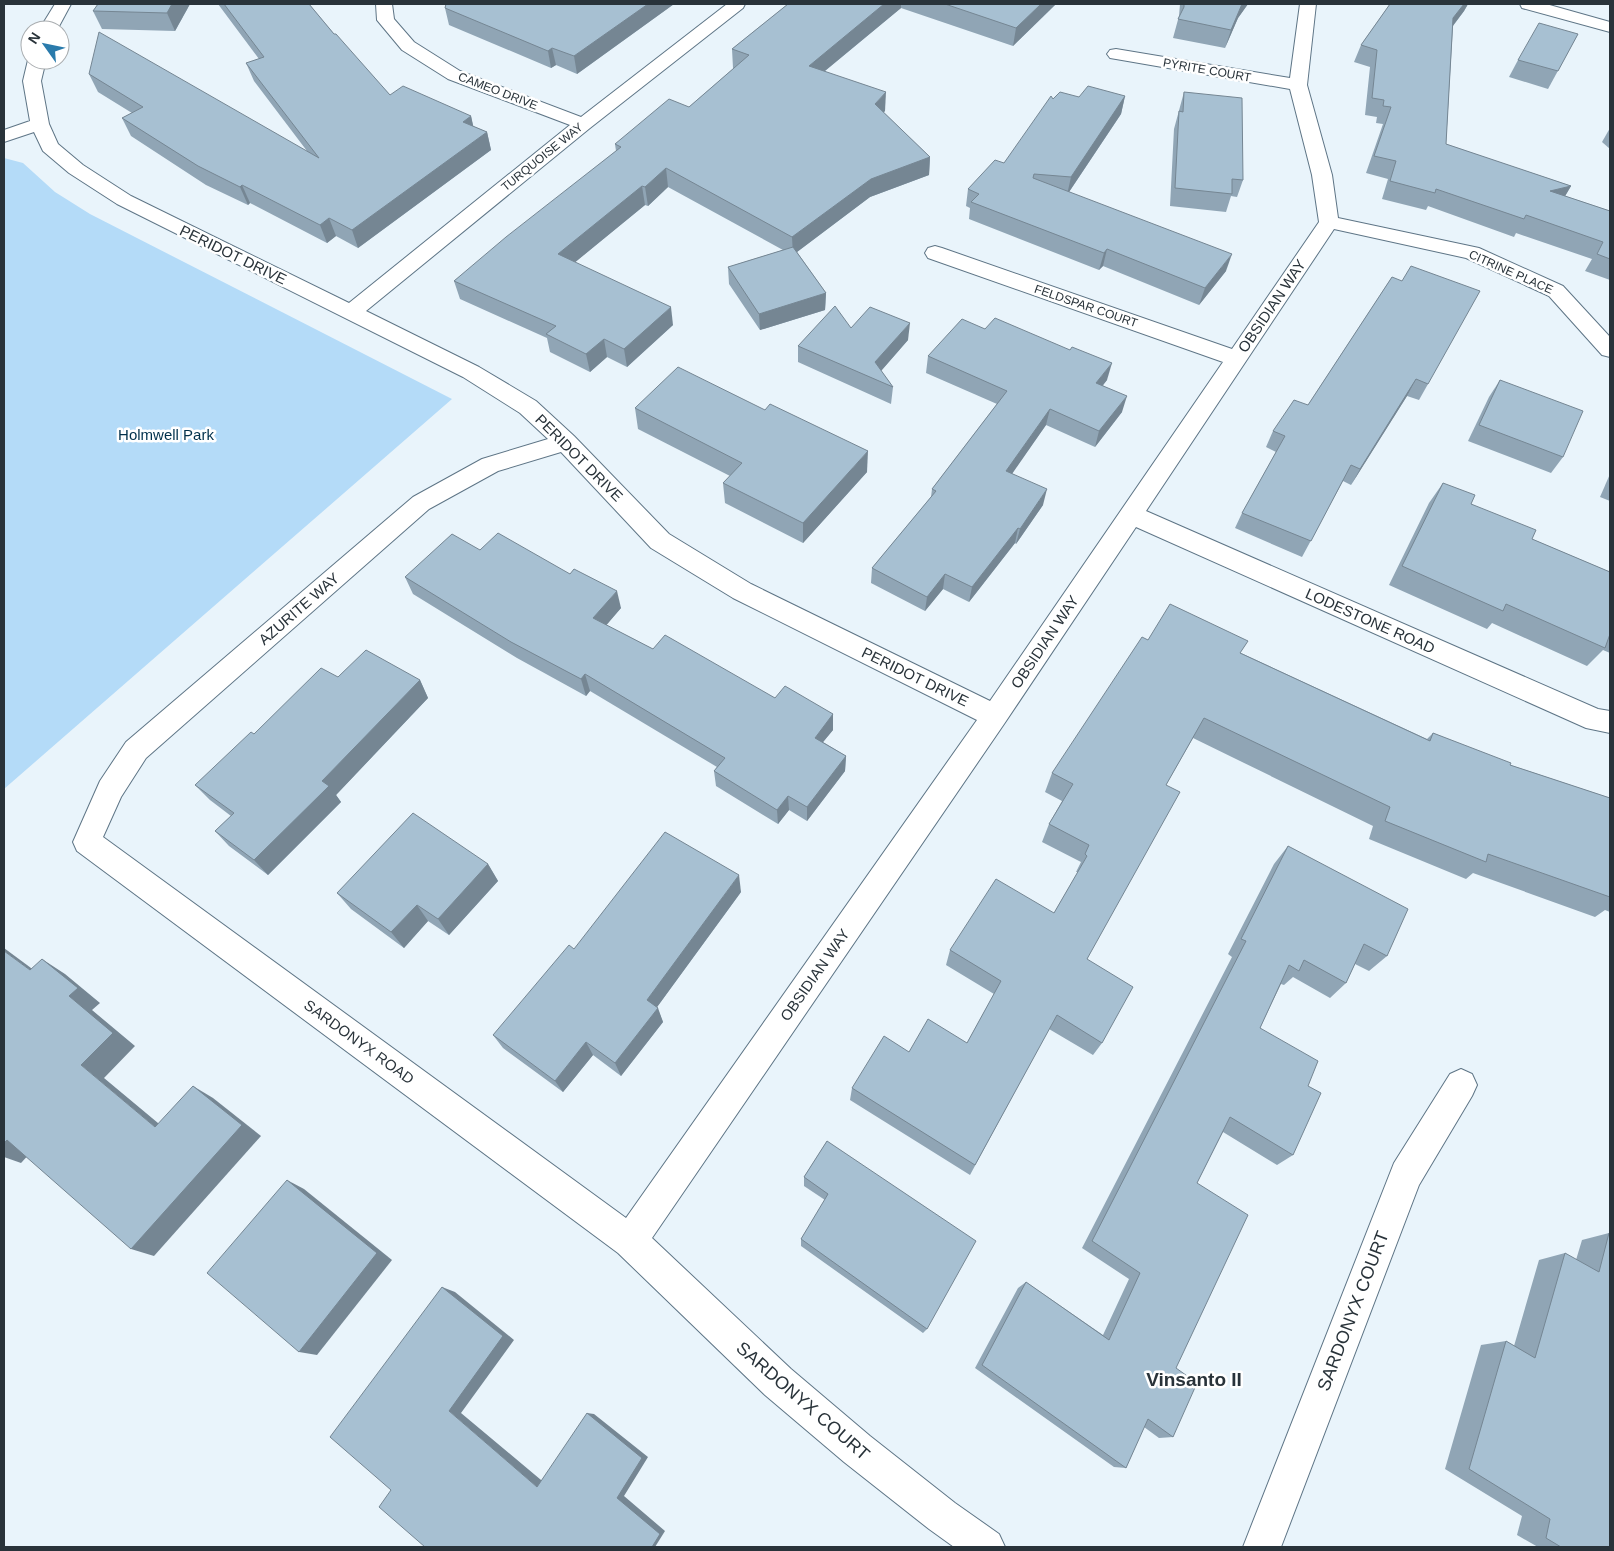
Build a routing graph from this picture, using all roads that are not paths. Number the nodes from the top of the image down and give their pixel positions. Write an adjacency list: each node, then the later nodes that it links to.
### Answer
1 (63, 4): 7 (street)
2 (384, 4): 13 (street, CAMEO DRIVE)
3 (737, 4): 13 (street, TURQUOISE WAY)
4 (1308, 4): 11 (street)
5 (1528, 4): 6 (street)
6 (1573, 10): 8 (street)
7 (54, 20)
8 (1610, 27)
9 (1116, 54): 11 (street, PYRITE COURT)
10 (35, 70): 12 (street, PERIDOT DRIVE)
11 (1298, 85): 15 (street)
12 (40, 124): 14 (street); 17 (street, PERIDOT DRIVE)
13 (583, 124): 17 (street, TURQUOISE WAY)
14 (4, 136)
15 (1329, 222): 18 (street, CITRINE PLACE); 19 (street, OBSIDIAN WAY)
16 (935, 253): 19 (street, FELDSPAR COURT)
17 (350, 313): 20 (street, PERIDOT DRIVE)
18 (1610, 350)
19 (1237, 359): 21 (street, OBSIDIAN WAY)
20 (566, 442): 22 (street, PERIDOT DRIVE); 24 (street, AZURITE WAY)
21 (1131, 515): 22 (street, OBSIDIAN WAY); 23 (street, LODESTONE ROAD)
22 (995, 716): 26 (street, OBSIDIAN WAY)
23 (1610, 722)
24 (87, 842): 26 (street, SARDONYX ROAD)
25 (1461, 1085): 28 (street, SARDONYX COURT)
26 (630, 1242): 27 (street, SARDONYX COURT)
27 (986, 1547)
28 (1262, 1547)

